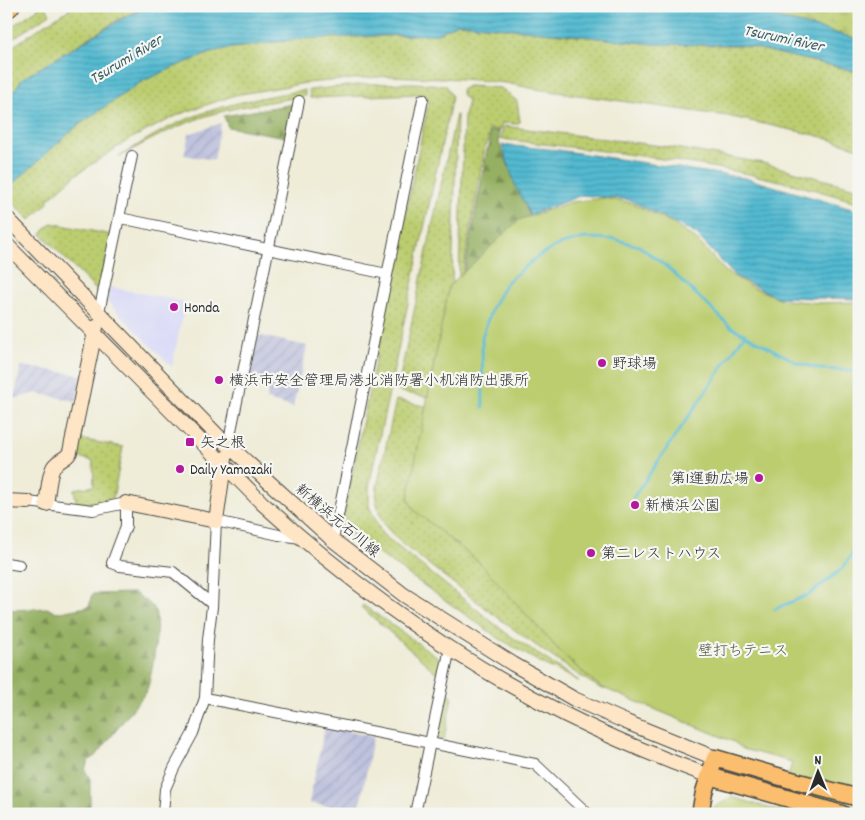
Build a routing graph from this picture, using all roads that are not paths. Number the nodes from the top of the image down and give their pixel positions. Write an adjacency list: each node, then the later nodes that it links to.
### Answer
1 (10, 6): 2 (highway)
2 (6, 9)
3 (423, 99): 10 (street)
4 (299, 101): 9 (street)
5 (132, 156): 7 (street)
6 (6, 217): 11 (street, 新横浜元石川線)
7 (120, 218): 9 (street); 11 (street)
8 (6, 244): 12 (street)
9 (268, 250): 10 (street); 13 (street)
10 (387, 274): 21 (street)
11 (99, 312): 12 (street); 13 (street, 新横浜元石川線)
12 (95, 334): 14 (street); 18 (street)
13 (228, 445): 14 (street); 21 (street, 新横浜元石川線)
14 (224, 465): 19 (street); 20 (street)
15 (6, 501): 16 (street)
16 (28, 502): 18 (street)
17 (126, 503): 18 (street); 19 (street); 24 (street)
18 (46, 504)
19 (216, 520): 20 (street); 24 (street)
20 (301, 538): 25 (street)
21 (332, 540): 28 (street, 新横浜元石川線)
22 (6, 563): 23 (street)
23 (19, 565)
24 (212, 604): 26 (street)
25 (450, 648): 27 (street); 29 (street)
26 (205, 698): 27 (street); 31 (street)
27 (430, 743): 32 (street); 33 (street)
28 (715, 758): 29 (main road); 30 (main road)
29 (709, 776): 34 (main road); 35 (main road)
30 (859, 798)
31 (163, 814)
32 (415, 814)
33 (588, 814)
34 (700, 814)
35 (842, 814)

